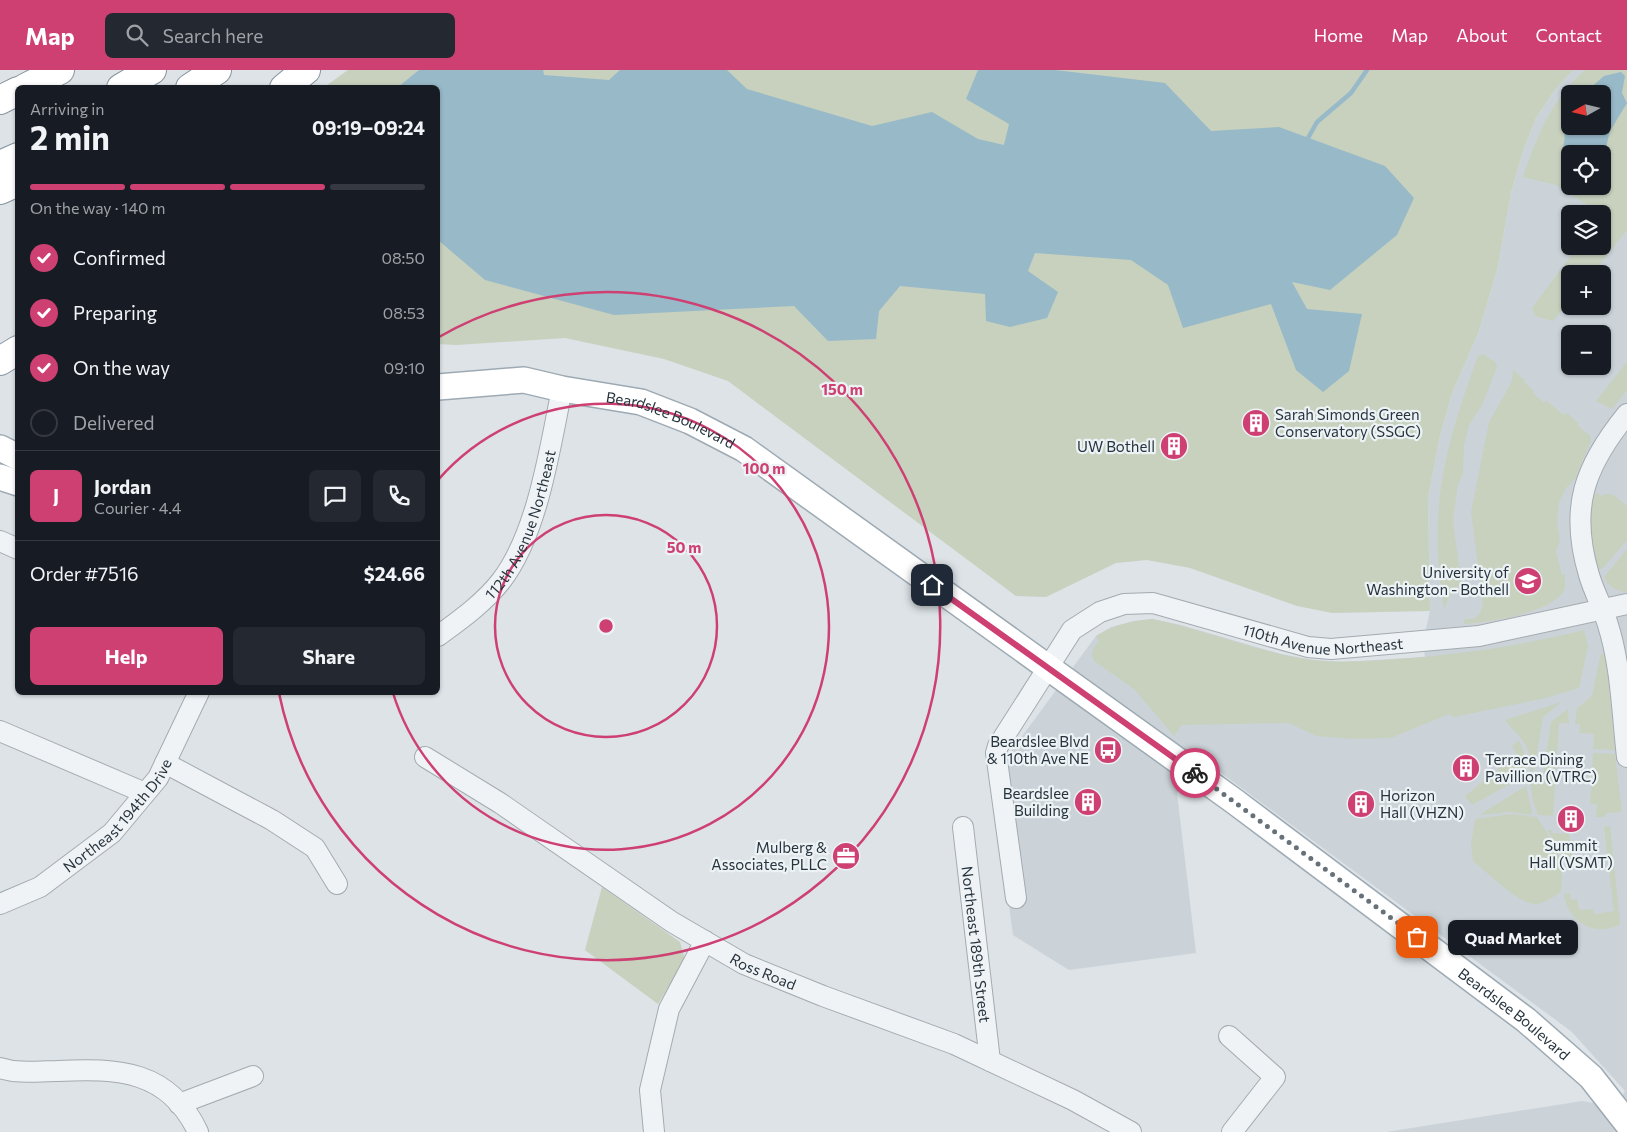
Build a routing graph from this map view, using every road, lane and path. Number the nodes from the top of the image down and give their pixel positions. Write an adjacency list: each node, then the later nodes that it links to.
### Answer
1 (60, 70): 7 (highway)
2 (152, 70): 8 (highway)
3 (174, 70): 9 (highway)
4 (217, 70): 10 (highway)
5 (236, 70): 11 (highway)
6 (306, 70): 12 (highway)
7 (31, 85)
8 (126, 85)
9 (151, 85)
10 (194, 85)
11 (214, 85)
12 (288, 85)
13 (15, 92): 14 (highway)
14 (0, 100)
15 (15, 143): 16 (highway)
16 (0, 150)
17 (15, 158): 18 (highway)
18 (0, 165)
19 (15, 183): 20 (highway)
20 (0, 190)
21 (15, 196): 22 (highway)
22 (0, 202)
23 (15, 352): 24 (highway)
24 (0, 361)
25 (440, 387): 26 (main road, Beardslee Boulevard)
26 (562, 389): 27 (main road, Beardslee Boulevard); 37 (street, 112th Avenue Northeast); 38 (main road, Beardslee Boulevard)
27 (440, 402)
28 (1627, 414): 36 (street)
29 (0, 448): 30 (main road)
30 (15, 456)
31 (0, 477): 32 (main road)
32 (15, 482)
33 (0, 542): 34 (street)
34 (15, 548)
35 (1627, 604): 36 (street, 110th Avenue Northeast)
36 (1602, 610): 38 (street, 110th Avenue Northeast); 42 (street)
37 (440, 634)
38 (1046, 668): 47 (street, 110th Avenue Northeast); 55 (main road, Beardslee Boulevard)
39 (198, 695): 43 (street, Northeast 194th Drive)
40 (0, 731): 44 (street)
41 (425, 757): 49 (street, Ross Road)
42 (1627, 757)
43 (165, 763): 44 (street, Northeast 194th Drive); 46 (street)
44 (145, 793): 48 (street, Northeast 194th Drive)
45 (963, 827): 51 (street, Northeast 189th Street)
46 (337, 884)
47 (1016, 898)
48 (0, 904)
49 (705, 941): 51 (street, Ross Road); 57 (street)
50 (1229, 1036): 59 (street)
51 (990, 1060): 58 (street, Ross Road)
52 (0, 1068): 54 (street)
53 (254, 1076): 54 (street)
54 (179, 1104): 56 (street)
55 (1627, 1122)
56 (198, 1132)
57 (654, 1132)
58 (1131, 1132)
59 (1232, 1132)

